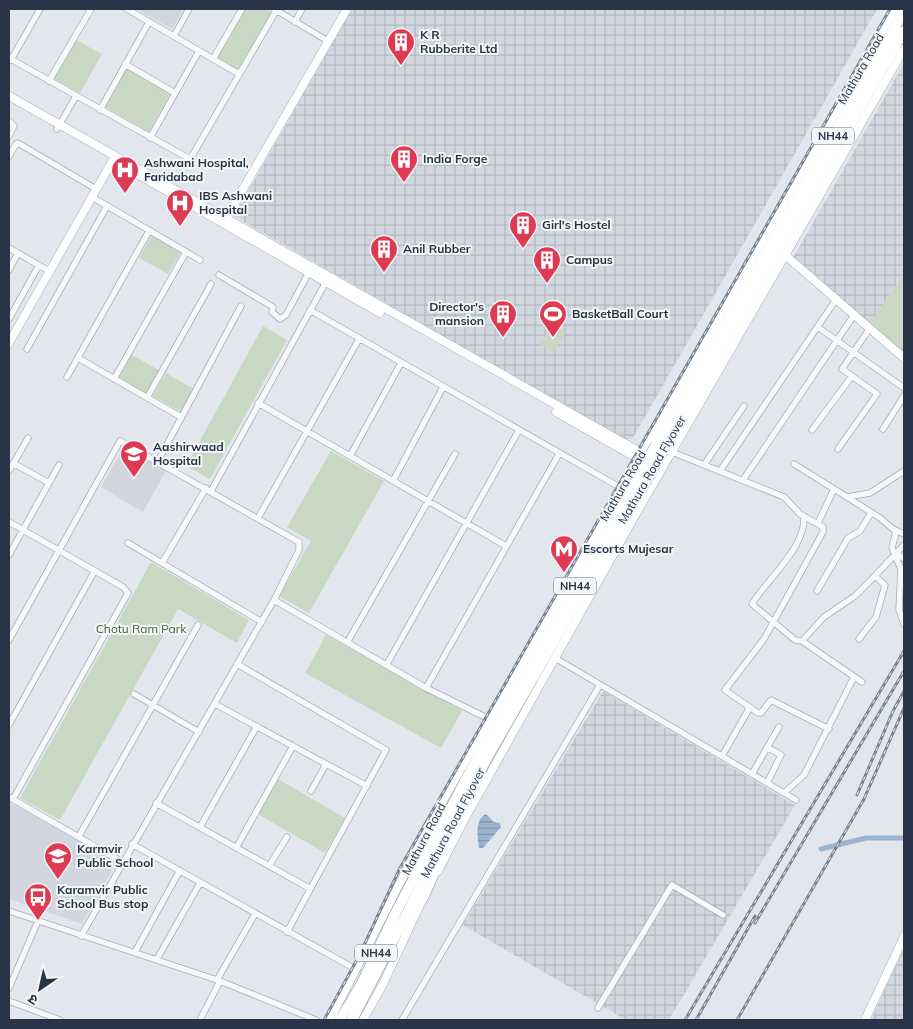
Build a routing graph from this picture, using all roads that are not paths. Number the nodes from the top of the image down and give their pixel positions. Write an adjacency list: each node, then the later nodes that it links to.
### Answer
1 (40, 9): 18 (street)
2 (91, 9): 22 (street)
3 (127, 9): 11 (street)
4 (189, 9): 14 (street)
5 (242, 9): 19 (street)
6 (302, 9): 12 (street)
7 (347, 9): 15 (main road)
8 (895, 9): 87 (main road, Mathura Road)
9 (274, 10): 12 (street); 21 (street)
10 (904, 11): 44 (highway, Mathura Road Flyover / NH44)
11 (149, 22): 14 (street); 20 (street)
12 (295, 22): 15 (street)
13 (904, 30): 44 (highway, Mathura Road Flyover / NH44)
14 (174, 36): 17 (street)
15 (328, 41): 37 (main road)
16 (904, 49): 42 (main road, Mathura Road)
17 (200, 51): 19 (street); 23 (street)
18 (10, 59): 22 (street)
19 (214, 59): 21 (street)
20 (125, 64): 23 (street); 27 (street)
21 (239, 74): 31 (street)
22 (49, 81): 25 (street)
23 (175, 93): 31 (street)
24 (9, 96): 29 (main road)
25 (76, 96): 27 (street); 29 (street)
26 (9, 101): 29 (main road)
27 (100, 110): 31 (street)
28 (9, 121): 30 (street)
29 (58, 127): 33 (main road); 37 (main road)
30 (9, 136)
31 (150, 138)
32 (9, 156): 34 (street)
33 (112, 160): 34 (main road); 37 (main road)
34 (96, 189): 35 (main road)
35 (92, 197): 36 (street); 47 (main road)
36 (107, 206): 38 (street); 62 (street)
37 (225, 221): 48 (main road); 50 (main road)
38 (149, 231): 40 (street); 64 (street)
39 (9, 248): 41 (street)
40 (186, 252): 43 (street); 69 (street)
41 (18, 253): 45 (street); 46 (street)
42 (785, 255): 52 (main road); 83 (main road, Mathura Road)
43 (200, 260)
44 (766, 262): 142 (highway, Mathura Road Flyover / NH44, bridge); 166 (highway, Mathura Road Flyover / NH44, bridge)
45 (39, 265): 47 (street); 56 (street)
46 (9, 270)
47 (50, 271): 59 (main road)
48 (309, 272): 49 (street); 50 (main road)
49 (219, 275)
50 (327, 280): 54 (street); 87 (main road)
51 (211, 284): 73 (street)
52 (837, 298): 55 (main road); 57 (street)
53 (241, 306): 76 (street)
54 (310, 310): 60 (street); 74 (street)
55 (854, 315): 58 (main road); 61 (street)
56 (9, 320)
57 (819, 328): 61 (street); 95 (street)
58 (870, 328): 63 (street); 65 (main road)
59 (10, 337)
60 (359, 338): 66 (street); 80 (street)
61 (837, 340): 63 (street); 97 (street)
62 (27, 349)
63 (854, 352): 67 (street); 71 (street)
64 (78, 358): 68 (street); 69 (street)
65 (904, 358)
66 (400, 362): 70 (street); 86 (street)
67 (852, 376): 79 (street); 82 (street)
68 (66, 377)
69 (114, 379): 73 (street)
70 (443, 387): 78 (street); 98 (street)
71 (904, 388)
72 (904, 396): 77 (street)
73 (147, 398): 76 (street)
74 (258, 404): 80 (street); 102 (street)
75 (744, 406): 92 (street)
76 (181, 417): 88 (street)
77 (883, 429)
78 (519, 430): 85 (street); 109 (street)
79 (812, 430)
80 (306, 431): 86 (street); 107 (street)
81 (28, 438): 89 (street)
82 (838, 449)
83 (672, 452): 92 (street); 93 (main road, Mathura Road)
84 (455, 454): 104 (street)
85 (559, 454): 100 (street); 116 (street)
86 (350, 456): 98 (street)
87 (640, 456): 93 (main road); 100 (main road, Mathura Road)
88 (158, 461): 102 (street); 117 (street)
89 (13, 463): 94 (street); 99 (street)
90 (794, 464): 101 (street)
91 (59, 465): 99 (street)
92 (704, 465): 95 (street)
93 (662, 469): 134 (main road, Mathura Road)
94 (9, 471)
95 (720, 471): 97 (street)
96 (904, 471): 103 (street)
97 (743, 480): 106 (street)
98 (393, 481): 104 (street)
99 (49, 484): 111 (street)
100 (621, 488): 146 (main road, Mathura Road)
101 (834, 489): 103 (street); 110 (street)
102 (209, 490): 107 (street); 121 (street)
103 (847, 497): 105 (street)
104 (428, 501): 109 (street); 132 (street)
105 (871, 513): 112 (street); 124 (street)
106 (804, 516): 110 (street); 127 (street)
107 (258, 518): 125 (street)
108 (9, 522): 111 (street)
109 (466, 523): 116 (street); 136 (street)
110 (818, 523): 127 (street)
111 (22, 530): 117 (street); 118 (street)
112 (896, 531): 113 (street); 119 (street)
113 (904, 534)
114 (128, 542): 121 (street)
115 (904, 545): 119 (street)
116 (506, 546): 140 (street)
117 (60, 552): 122 (street); 130 (street)
118 (9, 554)
119 (896, 555): 120 (street); 123 (street); 128 (street)
120 (904, 559)
121 (162, 563): 126 (street)
122 (94, 572): 147 (street); 162 (street)
123 (876, 576): 131 (street); 133 (street)
124 (817, 591)
125 (274, 600): 126 (street); 132 (street)
126 (262, 622): 135 (street)
127 (772, 622): 133 (street); 145 (street)
128 (904, 624)
129 (198, 625): 144 (street)
130 (9, 640)
131 (859, 640)
132 (348, 641): 136 (street)
133 (802, 641): 137 (street)
134 (555, 658): 139 (street); 178 (main road, Mathura Road)
135 (237, 664): 143 (street); 159 (street)
136 (387, 664): 140 (street)
137 (854, 677): 138 (street); 150 (street)
138 (862, 682)
139 (600, 684): 155 (street); 200 (street)
140 (426, 688): 146 (street)
141 (134, 694): 144 (street)
142 (512, 697): 152 (highway); 174 (highway, Mathura Road / NH44)
143 (215, 704): 148 (street); 151 (street)
144 (153, 705): 151 (street); 168 (street)
145 (750, 708): 150 (street); 155 (street)
146 (489, 718): 152 (main road, Mathura Road)
147 (9, 725)
148 (257, 726): 153 (street); 167 (street)
149 (780, 727): 154 (street)
150 (829, 729): 161 (street)
151 (199, 732): 164 (street)
152 (476, 745): 165 (main road, Mathura Road)
153 (293, 746): 156 (street); 171 (street)
154 (768, 747): 157 (street); 158 (street)
155 (722, 756): 157 (street)
156 (326, 764): 159 (street); 160 (street)
157 (752, 774): 158 (street)
158 (767, 783): 161 (street)
159 (367, 786): 177 (street)
160 (311, 791)
161 (784, 793): 163 (street)
162 (11, 798): 168 (street)
163 (796, 800)
164 (156, 803): 167 (street); 170 (street)
165 (436, 814): 174 (highway); 188 (main road, Mathura Road)
166 (453, 821): 178 (highway); 198 (highway, Mathura Road Flyover / NH44)
167 (200, 827): 171 (street)
168 (78, 836): 172 (street)
169 (286, 837): 173 (street)
170 (132, 844): 172 (street); 175 (street)
171 (236, 848): 173 (street)
172 (122, 862): 184 (street)
173 (270, 866): 177 (street)
174 (418, 869): 197 (highway, Mathura Road Flyover / NH44)
175 (179, 872): 176 (street); 186 (street)
176 (200, 884): 180 (street); 187 (street)
177 (309, 888): 183 (street)
178 (422, 898): 199 (main road, Mathura Road)
179 (9, 911): 182 (street)
180 (255, 914): 183 (street); 189 (street)
181 (724, 914): 192 (street)
182 (38, 921): 184 (street); 190 (street)
183 (287, 932): 188 (street)
184 (81, 936): 186 (street)
185 (904, 938): 201 (main road)
186 (135, 952): 187 (street)
187 (157, 959): 189 (street)
188 (357, 970): 196 (main road, Mathura Road)
189 (218, 981): 194 (street); 195 (street)
190 (9, 988)
191 (9, 1000): 193 (street)
192 (598, 1008)
193 (60, 1020)
194 (200, 1020)
195 (314, 1020)
196 (330, 1020)
197 (340, 1020)
198 (352, 1020)
199 (363, 1020)
200 (402, 1020)
201 (866, 1020)

